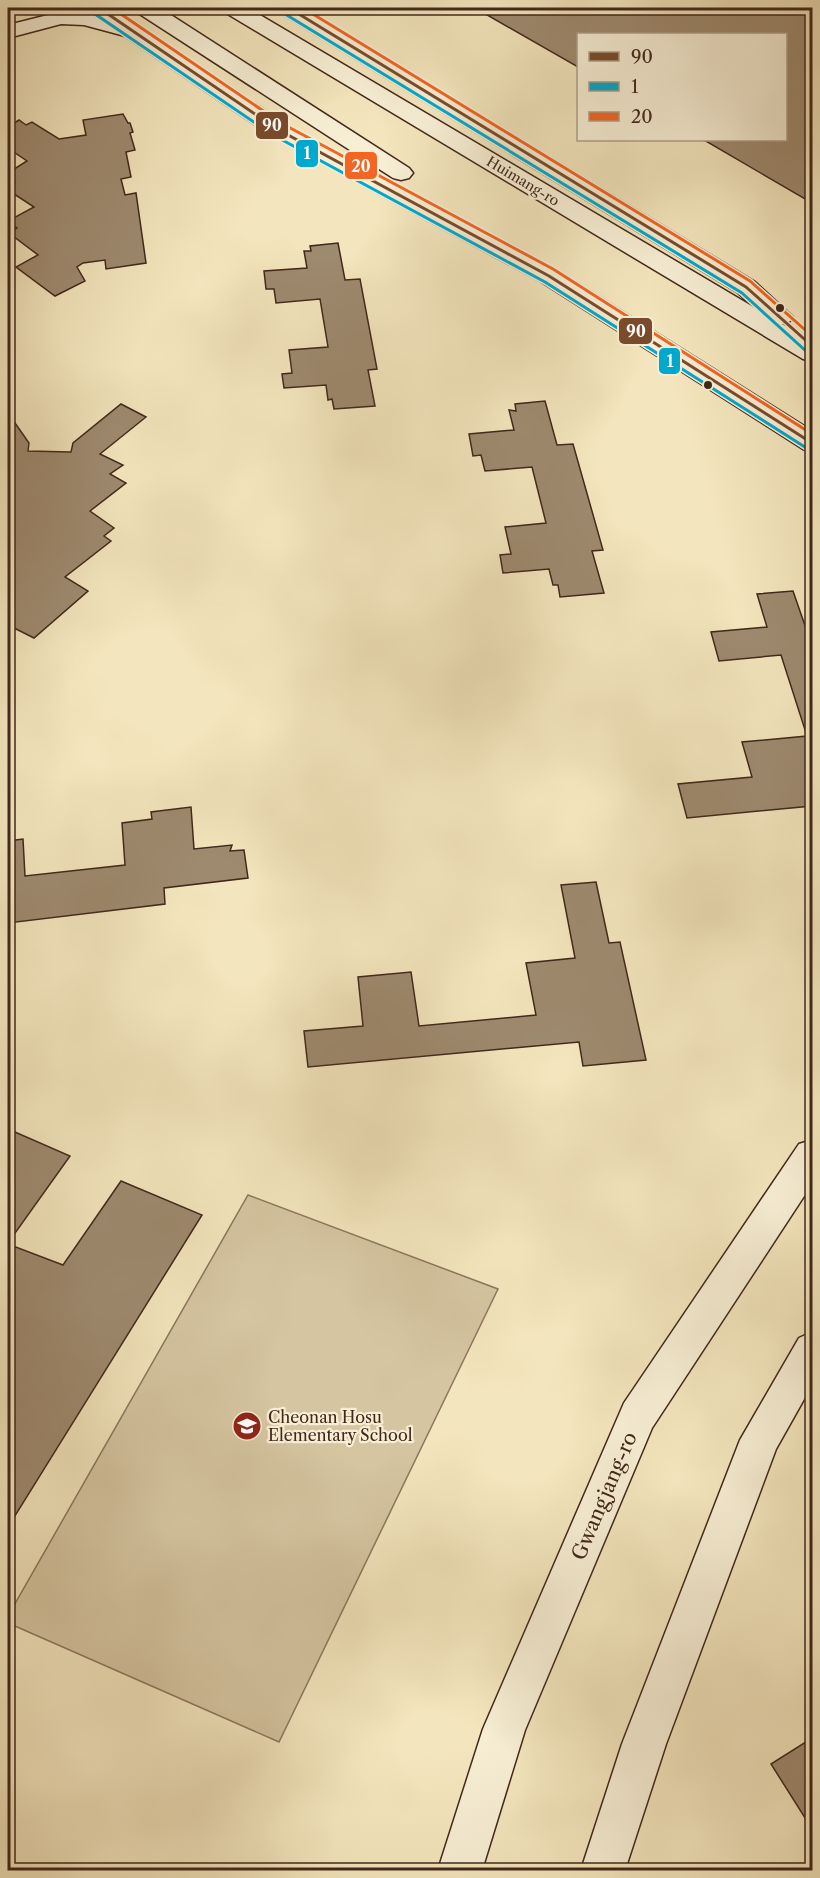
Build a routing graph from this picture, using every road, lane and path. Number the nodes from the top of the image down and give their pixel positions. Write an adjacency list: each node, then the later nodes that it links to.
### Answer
1 (15, 8): 6 (main road)
2 (99, 8): 8 (main road)
3 (146, 8): 9 (main road)
4 (234, 8): 11 (main road, Huimang-ro)
5 (289, 8): 10 (main road, Huimang-ro)
6 (8, 13)
7 (8, 32): 8 (main road)
8 (142, 36): 9 (main road)
9 (549, 276): 12 (main road)
10 (813, 346)
11 (813, 353)
12 (813, 443)
13 (813, 1155): 15 (main road, Gwangjang-ro)
14 (813, 1350): 16 (main road)
15 (460, 1870)
16 (603, 1870)

